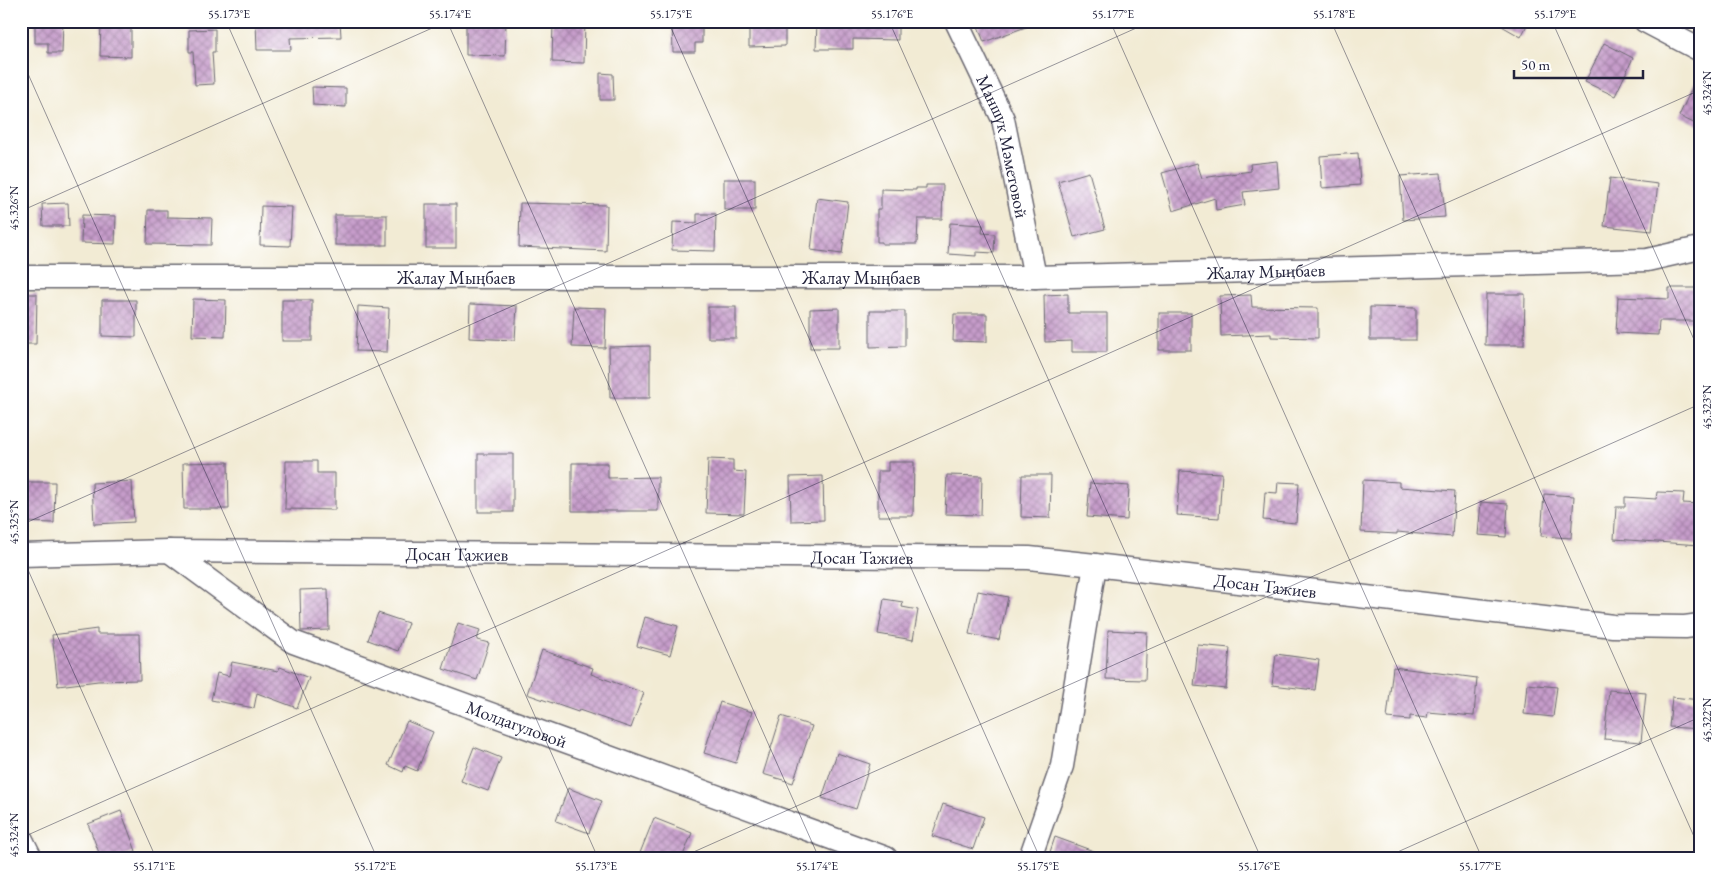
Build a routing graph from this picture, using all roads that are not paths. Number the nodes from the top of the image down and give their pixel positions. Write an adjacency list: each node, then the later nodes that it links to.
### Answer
1 (956, 21): 6 (street, Маншүк Мәметовой)
2 (1645, 21): 3 (street)
3 (1700, 50)
4 (1700, 248): 6 (street, Жалау Мыңбаев)
5 (21, 277): 6 (street, Жалау Мыңбаев)
6 (1035, 277)
7 (169, 551): 8 (street, Досан Тажиев); 9 (street, Досан Тажиев); 13 (street, Молдагуловой)
8 (21, 555)
9 (1095, 565): 10 (street, Досан Тажиев); 14 (street)
10 (1700, 625)
11 (21, 838): 12 (street)
12 (31, 858)
13 (886, 858)
14 (1030, 858)

